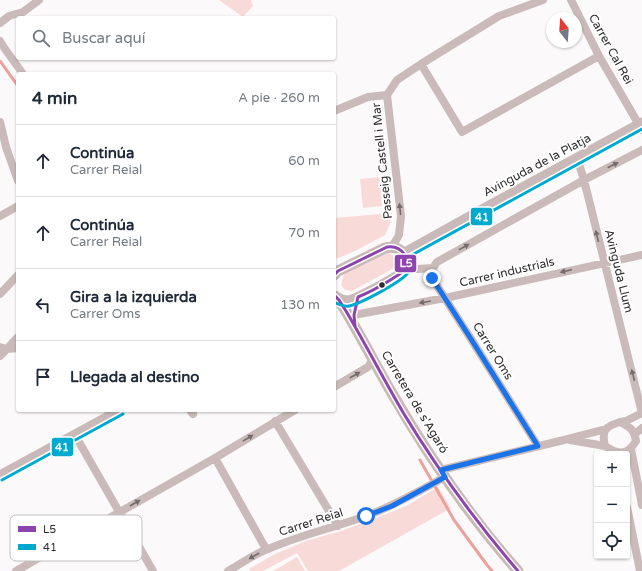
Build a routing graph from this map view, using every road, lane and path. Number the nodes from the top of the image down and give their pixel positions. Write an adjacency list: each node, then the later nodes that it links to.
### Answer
1 (39, 0): 4 (street)
2 (543, 0): 7 (street, Passeig Castell i Mar)
3 (571, 0): 6 (street, Carrer Cal Rei)
4 (0, 23)
5 (0, 41): 8 (street)
6 (599, 56): 7 (street); 12 (street, Carrer Cal Rei)
7 (421, 64): 9 (street, Passeig Castell i Mar)
8 (22, 72)
9 (387, 95): 10 (street, Passeig Castell i Mar); 19 (street, Passeig Castell i Mar, one-way to 9)
10 (336, 109)
11 (0, 122): 15 (street)
12 (641, 126): 14 (street, Avinguda de la Platja)
13 (642, 150): 16 (street, one-way to 13)
14 (577, 158): 16 (street, Avinguda Llum); 20 (street, Avinguda de la Platja)
15 (16, 176)
16 (584, 180): 22 (street, Avinguda Llum, one-way to 16); 24 (street, one-way to 16)
17 (16, 207): 18 (street)
18 (0, 216)
19 (392, 247): 20 (street); 25 (street)
20 (404, 254): 23 (street)
21 (642, 255): 22 (street, Carrer industrials)
22 (604, 262): 30 (street, Carrer industrials, one-way to 30); 40 (street, Avinguda Llum, one-way to 22)
23 (405, 267): 24 (street); 29 (street)
24 (433, 268): 30 (street, Carrer Oms)
25 (336, 274)
26 (16, 277): 27 (street)
27 (0, 294)
28 (337, 297): 29 (street); 31 (street, Carretera de s'Agaró)
29 (358, 297): 31 (street)
30 (445, 298): 31 (street, Carrer industrials, one-way to 31); 48 (street, Carrer Oms)
31 (354, 320): 36 (street, Carretera de s'Agaró)
32 (16, 339): 33 (street)
33 (4, 348): 34 (street); 35 (street)
34 (16, 348)
35 (0, 356)
36 (373, 358): 37 (street, one-way to 36); 55 (street, Carretera de s'Agaró)
37 (336, 386)
38 (117, 412): 45 (street)
39 (292, 412): 41 (street)
40 (642, 413): 42 (street)
41 (276, 421): 53 (street, one-way to 41); 61 (street)
42 (620, 422): 44 (street); 47 (street)
43 (642, 428): 47 (street)
44 (606, 429): 46 (street, Carrer Reial); 49 (street)
45 (75, 435): 54 (street); 57 (street)
46 (568, 439): 48 (street, Carrer Reial); 49 (street, Carrer Reial)
47 (638, 440): 50 (street)
48 (538, 446): 55 (street, Carrer Reial)
49 (605, 446): 51 (street)
50 (631, 448): 52 (street); 56 (street)
51 (613, 451)
52 (626, 451)
53 (215, 458): 57 (street, one-way to 53); 62 (street)
54 (0, 476)
55 (441, 476): 61 (street, Carrer Reial); 68 (street, Carretera de s'Agaró)
56 (642, 505)
57 (119, 512): 58 (street); 59 (street)
58 (114, 515)
59 (121, 515)
60 (630, 523): 69 (street)
61 (338, 526): 62 (street, Carrer Reial)
62 (266, 549): 67 (street, Carrer Reial, one-way to 67)
63 (142, 552): 66 (street)
64 (33, 561): 65 (street)
65 (16, 571)
66 (153, 571)
67 (228, 571)
68 (518, 571)
69 (640, 571)

